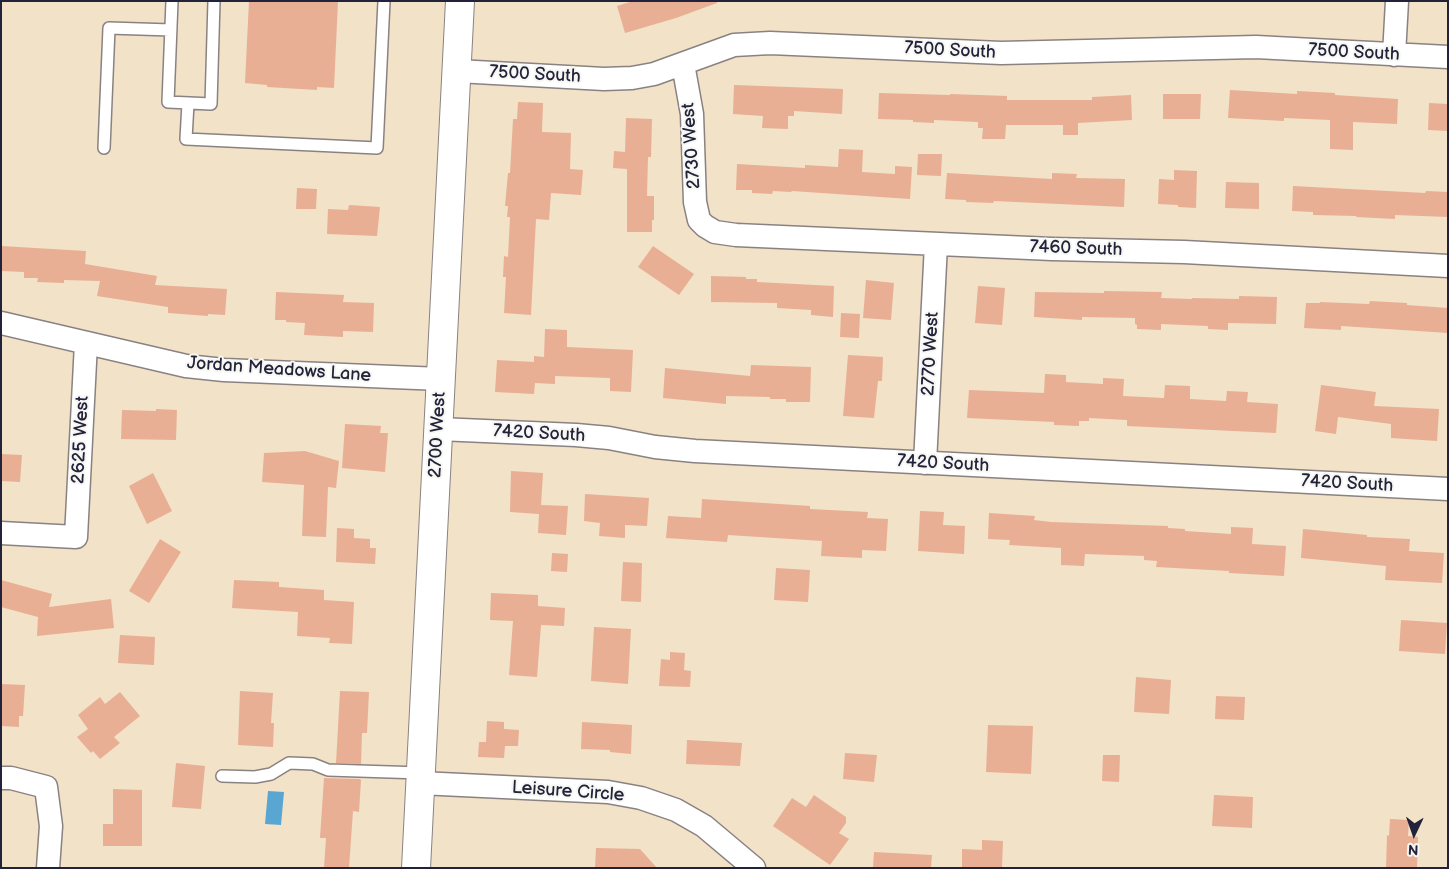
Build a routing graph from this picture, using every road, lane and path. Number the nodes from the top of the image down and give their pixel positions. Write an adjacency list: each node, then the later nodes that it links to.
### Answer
1 (172, 1): 6 (lane)
2 (214, 1): 11 (lane)
3 (384, 1): 11 (lane)
4 (460, 1): 10 (main road, 2700 West)
5 (1397, 1): 7 (street)
6 (171, 30): 11 (lane); 12 (lane)
7 (1394, 55): 8 (street, 7500 South); 9 (street, 7500 South)
8 (1448, 58)
9 (682, 64): 10 (street, 7500 South); 13 (street, 2730 West)
10 (457, 71): 18 (main road, 2700 West)
11 (188, 103)
12 (104, 148)
13 (705, 226): 14 (street, 7460 South)
14 (936, 244): 15 (street, 7460 South); 20 (street, 2770 West)
15 (1448, 266)
16 (1, 323): 17 (street, Jordan Meadows Lane)
17 (86, 343): 18 (street, Jordan Meadows Lane); 22 (street, 2625 West)
18 (441, 379): 19 (main road, 2700 West)
19 (439, 429): 20 (street, 7420 South); 25 (main road, 2700 West)
20 (925, 463): 21 (street, 7420 South)
21 (1448, 489)
22 (1, 533)
23 (222, 776): 25 (lane)
24 (1, 778): 26 (street)
25 (421, 778): 27 (main road, 2700 West); 28 (street, Leisure Circle)
26 (48, 868)
27 (416, 868)
28 (754, 868)

